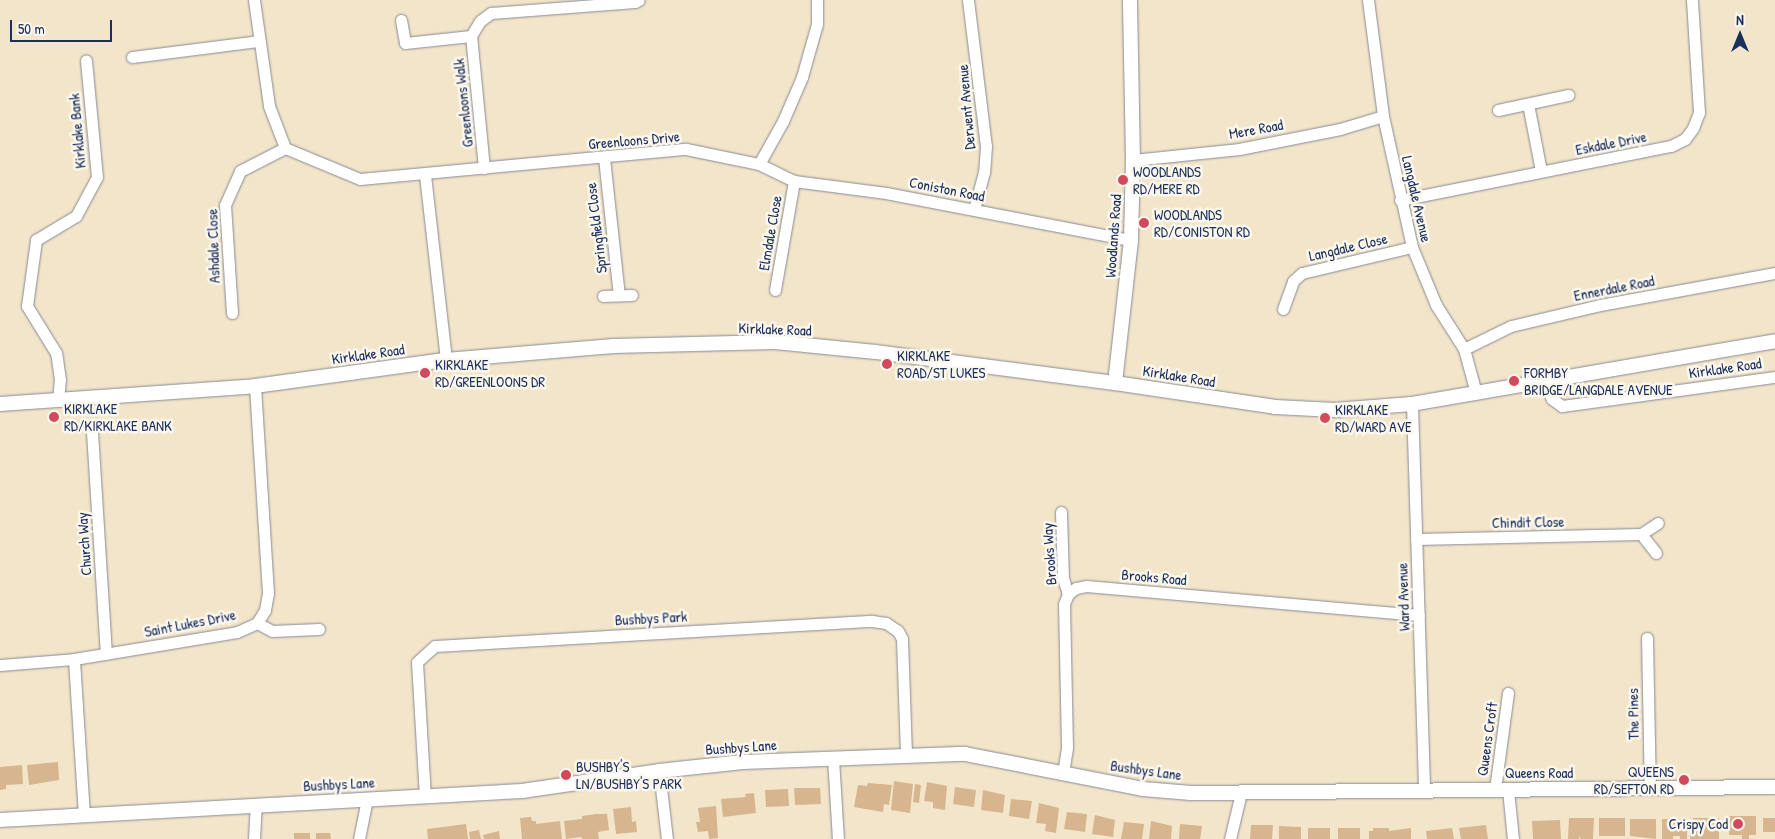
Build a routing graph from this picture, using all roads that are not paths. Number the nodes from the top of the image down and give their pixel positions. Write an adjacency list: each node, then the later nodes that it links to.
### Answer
1 (254, 0): 10 (street)
2 (639, 0): 9 (street, Greenloons Walk)
3 (817, 0): 20 (street)
4 (968, 0): 26 (street, Derwent Avenue)
5 (1130, 0): 19 (street, Woodlands Road)
6 (1368, 0): 16 (street, Langdale Avenue)
7 (1692, 0): 22 (street, Eskdale Drive)
8 (401, 20): 9 (street, Greenloons Walk)
9 (471, 36): 21 (street, Greenloons Walk)
10 (258, 41): 11 (street); 17 (street)
11 (132, 56)
12 (86, 61): 44 (street, Kirklake Bank)
13 (1568, 95): 14 (street)
14 (1528, 104): 15 (street); 22 (street)
15 (1498, 110)
16 (1383, 116): 19 (street, Mere Road); 25 (street, Langdale Avenue)
17 (285, 148): 23 (street, Greenloons Drive); 35 (street, Ashdale Close)
18 (604, 158): 20 (street, Greenloons Drive); 21 (street, Greenloons Drive); 31 (street, Springfield Close)
19 (1133, 160): 27 (street, Woodlands Road)
20 (759, 164): 24 (street, Coniston Road)
21 (484, 168): 23 (street, Greenloons Drive)
22 (1541, 172): 25 (street, Eskdale Drive)
23 (425, 175): 38 (street)
24 (794, 181): 26 (street, Coniston Road); 30 (street, Elmdale Close)
25 (1400, 200): 28 (street, Langdale Avenue)
26 (974, 209): 27 (street, Coniston Road)
27 (1131, 240): 41 (street, Woodlands Road)
28 (1412, 247): 34 (street, Langdale Close); 37 (street, Langdale Avenue)
29 (1775, 273): 37 (street, Ennerdale Road)
30 (775, 290)
31 (619, 295): 32 (street); 33 (street)
32 (632, 295)
33 (603, 296)
34 (1283, 309)
35 (232, 313)
36 (1775, 341): 40 (street, Kirklake Road)
37 (1464, 349): 43 (street, Langdale Avenue)
38 (446, 360): 41 (street, Kirklake Road); 42 (street, Kirklake Road)
39 (1775, 377): 40 (street, Kirklake Road)
40 (1545, 382): 43 (street, Kirklake Road)
41 (1115, 383): 46 (street, Kirklake Road)
42 (255, 386): 44 (street, Kirklake Road); 55 (street, Saint Lukes Drive)
43 (1476, 394): 46 (street, Kirklake Road)
44 (58, 401): 45 (street, Kirklake Road)
45 (0, 404)
46 (1412, 404): 51 (street, Ward Avenue)
47 (92, 432): 58 (street, Church Way)
48 (1062, 512): 53 (street, Brooks Way)
49 (1658, 523): 50 (street)
50 (1641, 534): 51 (street, Chindit Close); 52 (street)
51 (1416, 539): 54 (street, Ward Avenue)
52 (1656, 553)
53 (1068, 594): 54 (street, Brooks Road); 65 (street)
54 (1419, 615): 68 (street, Ward Avenue)
55 (257, 622): 56 (street); 58 (street, Saint Lukes Drive)
56 (319, 629)
57 (1647, 638): 67 (street, The Pines)
58 (106, 654): 59 (street, Saint Lukes Drive)
59 (74, 659): 60 (street, Saint Lukes Drive); 74 (street)
60 (0, 665)
61 (1508, 692): 69 (street, Queens Croft)
62 (906, 756): 63 (street, Bushbys Lane); 65 (street, Bushbys Lane); 71 (street, Bushbys Park)
63 (834, 758): 64 (street, Bushbys Lane); 79 (street)
64 (660, 771): 71 (street, Bushbys Lane); 78 (street)
65 (1063, 773): 70 (street, Bushbys Lane)
66 (1775, 787): 67 (street, Queens Road)
67 (1650, 788): 69 (street, Queens Road)
68 (1424, 789): 69 (street, Queens Road); 70 (street, Bushbys Lane)
69 (1501, 790): 81 (street, Queens Croft)
70 (1241, 793): 80 (street)
71 (425, 797): 72 (street, Bushbys Lane)
72 (367, 799): 73 (street, Bushbys Lane); 77 (street)
73 (256, 804): 74 (street, Bushbys Lane); 76 (street)
74 (84, 815): 75 (street, Bushbys Lane)
75 (0, 820)
76 (254, 839)
77 (359, 839)
78 (667, 839)
79 (838, 839)
80 (1230, 839)
81 (1513, 839)

